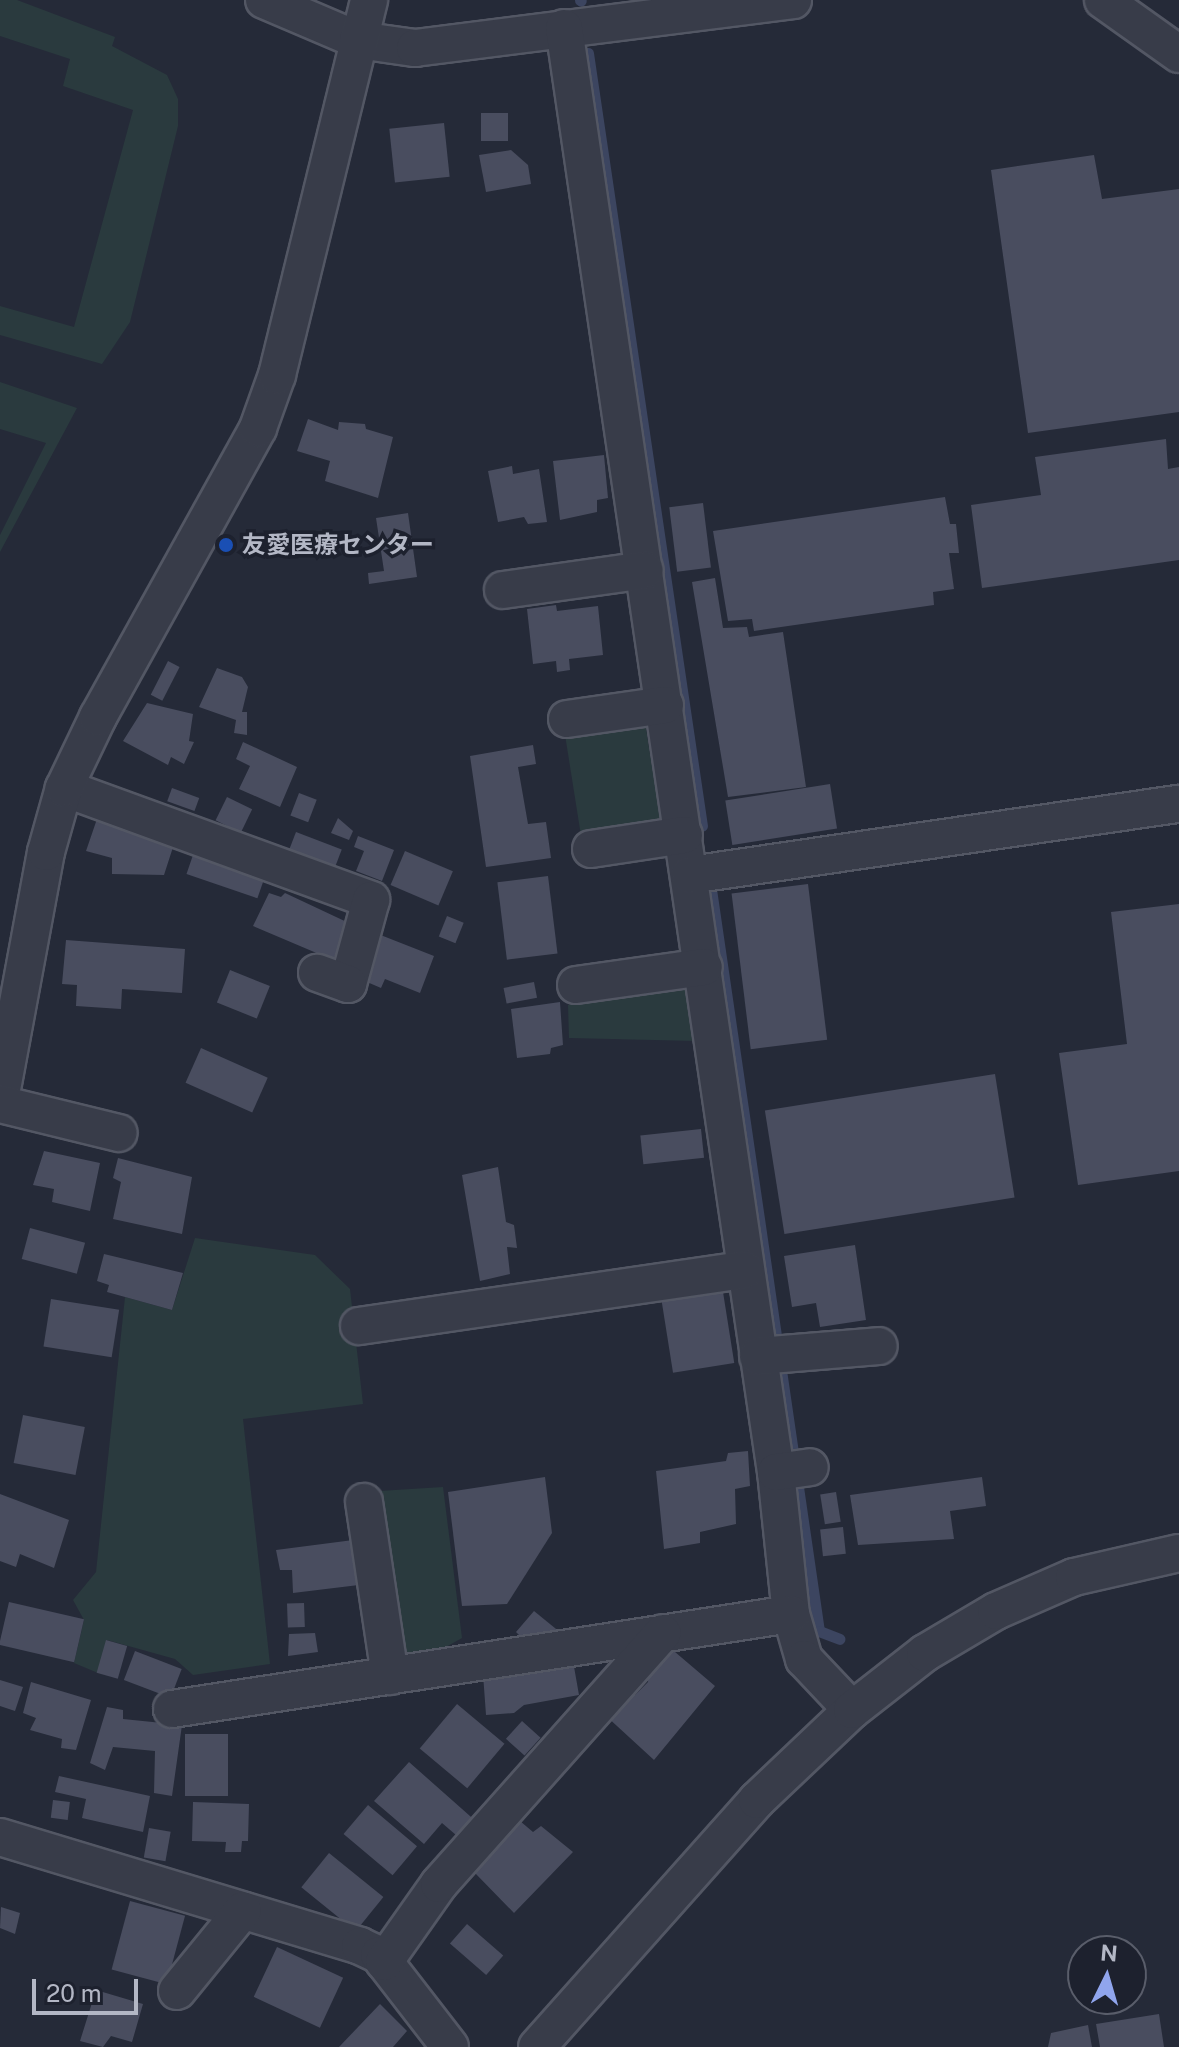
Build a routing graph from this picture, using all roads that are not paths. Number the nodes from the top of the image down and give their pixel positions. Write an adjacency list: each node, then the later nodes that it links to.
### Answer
1 (264, 0): 6 (street)
2 (369, 0): 6 (street)
3 (793, 0): 5 (street)
4 (1103, 0): 7 (street)
5 (564, 28): 6 (street); 8 (street)
6 (358, 40): 12 (street)
7 (1179, 54)
8 (645, 570): 9 (street); 10 (street)
9 (503, 590)
10 (665, 705): 11 (street); 14 (street)
11 (567, 719)
12 (64, 788): 18 (street); 20 (street)
13 (1179, 804): 16 (street)
14 (684, 835): 15 (street); 16 (street)
15 (591, 849)
16 (690, 875): 17 (street)
17 (704, 967): 19 (street); 22 (street)
18 (317, 973)
19 (576, 985)
20 (0, 1102): 21 (street)
21 (119, 1133)
22 (745, 1270): 23 (street); 25 (street)
23 (359, 1326)
24 (879, 1346): 25 (street)
25 (775, 1356): 28 (street)
26 (364, 1502): 30 (street)
27 (1177, 1563): 32 (street)
28 (791, 1614): 29 (street); 32 (street)
29 (663, 1633): 30 (street); 35 (street)
30 (390, 1676): 31 (street)
31 (172, 1709)
32 (852, 1710): 38 (street)
33 (0, 1837): 34 (street)
34 (243, 1910): 35 (street); 36 (street)
35 (384, 1962): 37 (street)
36 (177, 1991)
37 (450, 2047)
38 (537, 2047)

